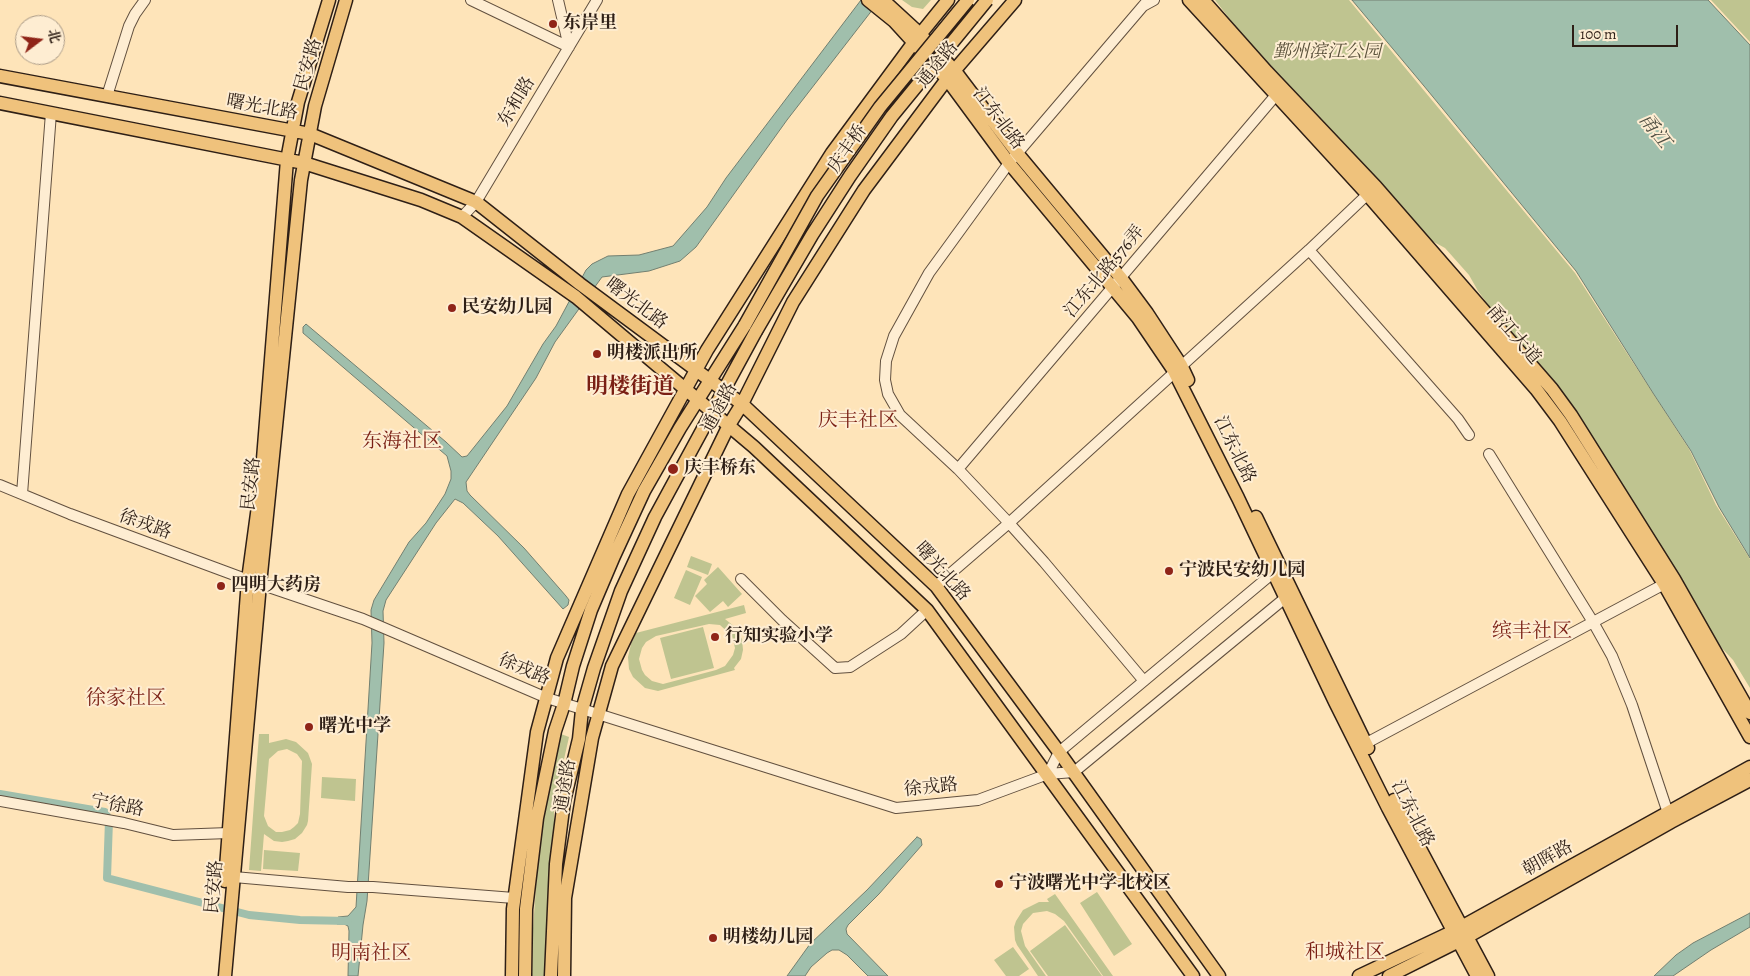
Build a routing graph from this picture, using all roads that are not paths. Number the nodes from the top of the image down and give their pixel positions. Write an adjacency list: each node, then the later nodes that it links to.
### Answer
1 (145, 0): 23 (street)
2 (330, 0): 26 (main road, 民安路)
3 (346, 0): 27 (main road, 民安路)
4 (471, 0): 19 (street)
5 (558, 0): 19 (street)
6 (597, 0): 19 (street, 东和路)
7 (868, 0): 17 (main road, 江东北路)
8 (883, 0): 17 (main road, 江东北路)
9 (948, 0): 18 (main road, 通途路)
10 (968, 0): 36 (main road, 庆丰桥, bridge)
11 (987, 0): 36 (main road, 庆丰桥, bridge)
12 (1015, 0): 20 (main road, 通途路)
13 (1154, 0): 16 (street)
14 (1189, 0): 22 (main road, 甬江大道)
15 (1203, 0): 31 (main road, 甬江大道)
16 (1146, 3): 28 (street)
17 (896, 17): 18 (main road, 江东北路)
18 (917, 38): 20 (main road, 江东北路); 38 (main road, 通途路)
19 (569, 47): 32 (street, 东和路)
20 (951, 75): 28 (main road, 江东北路); 43 (main road, 通途路)
21 (0, 76): 23 (main road, 曙光北路)
22 (1276, 95): 31 (main road, 甬江大道); 35 (street, 江东北路576弄)
23 (107, 96): 26 (main road, 曙光北路)
24 (0, 103): 25 (main road, 曙光北路)
25 (52, 113): 29 (main road, 曙光北路); 50 (street)
26 (292, 132): 27 (main road, 曙光北路); 29 (main road, 民安路)
27 (310, 134): 30 (main road, 民安路); 32 (main road, 曙光北路)
28 (1013, 158): 35 (main road, 江东北路); 48 (street)
29 (287, 160): 30 (main road, 曙光北路); 55 (main road, 民安路)
30 (304, 163): 33 (main road, 曙光北路); 55 (main road, 民安路)
31 (1372, 191): 34 (street); 54 (main road, 甬江大道)
32 (476, 202): 33 (street, 东和路); 38 (main road, 曙光北路)
33 (462, 217): 40 (main road, 曙光北路)
34 (1309, 250): 37 (street); 46 (street)
35 (1117, 283): 37 (main road, 江东北路); 48 (street, 江东北路576弄)
36 (751, 328): 39 (main road, 通途路); 41 (main road, 通途路)
37 (1177, 368): 51 (street); 52 (main road, 江东北路)
38 (695, 370): 39 (main road, 曙光北路); 40 (main road, 通途路)
39 (710, 381): 41 (main road, 曙光北路); 42 (main road, 通途路)
40 (684, 388): 42 (main road, 曙光北路); 61 (main road, 通途路)
41 (724, 391): 43 (main road, 曙光北路); 44 (main road, 通途路)
42 (698, 399): 44 (main road, 曙光北路); 62 (main road, 通途路)
43 (742, 404): 45 (main road, 通途路); 56 (main road, 曙光北路)
44 (713, 411): 45 (main road, 曙光北路); 63 (main road, 通途路)
45 (729, 425): 58 (main road, 曙光北路); 65 (main road, 通途路)
46 (1469, 435)
47 (1489, 454): 59 (street)
48 (958, 469): 51 (street)
49 (0, 485): 50 (street, 徐戎路)
50 (22, 494): 55 (street, 徐戎路)
51 (1008, 523): 56 (street); 60 (street)
52 (1276, 570): 57 (main road, 江东北路); 60 (street)
53 (741, 579): 58 (street)
54 (1669, 581): 59 (street); 64 (main road, 甬江大道); 66 (main road, 甬江大道)
55 (254, 582): 61 (street, 徐戎路); 75 (main road, 民安路); 76 (main road, 民安路)
56 (936, 586): 68 (main road, 曙光北路)
57 (1289, 594): 67 (main road, 江东北路); 70 (street)
58 (927, 610): 71 (main road, 曙光北路)
59 (1593, 622): 67 (street); 74 (street)
60 (1144, 681): 68 (street)
61 (547, 698): 62 (street, 徐戎路); 78 (main road, 通途路)
62 (564, 704): 63 (street, 徐戎路); 84 (main road, 通途路)
63 (582, 710): 65 (street, 徐戎路); 85 (main road, 通途路)
64 (1750, 713)
65 (598, 716): 71 (street, 徐戎路); 86 (main road, 通途路)
66 (1750, 737)
67 (1362, 746): 80 (main road, 江东北路)
68 (1060, 752): 70 (main road, 曙光北路); 71 (street)
69 (1750, 767): 74 (main road, 朝晖路)
70 (1074, 772): 71 (street, 徐戎路); 88 (main road, 曙光北路)
71 (1048, 774): 87 (main road, 曙光北路)
72 (1750, 780): 74 (main road, 朝晖路)
73 (0, 801): 75 (street, 宁徐路)
74 (1669, 818): 80 (main road, 朝晖路)
75 (229, 833): 77 (main road, 民安路)
76 (234, 877): 77 (main road, 民安路); 78 (street)
77 (228, 894): 79 (main road, 民安路)
78 (514, 898): 83 (main road, 通途路)
79 (226, 925): 81 (main road, 民安路); 82 (main road, 民安路)
80 (1460, 934): 89 (main road, 朝晖路); 90 (main road, 朝晖路); 91 (main road, 江东北路); 92 (main road, 江东北路)
81 (218, 976)
82 (225, 976)
83 (512, 976)
84 (525, 976)
85 (551, 976)
86 (564, 976)
87 (1193, 976)
88 (1220, 976)
89 (1359, 976)
90 (1389, 976)
91 (1477, 976)
92 (1488, 976)

